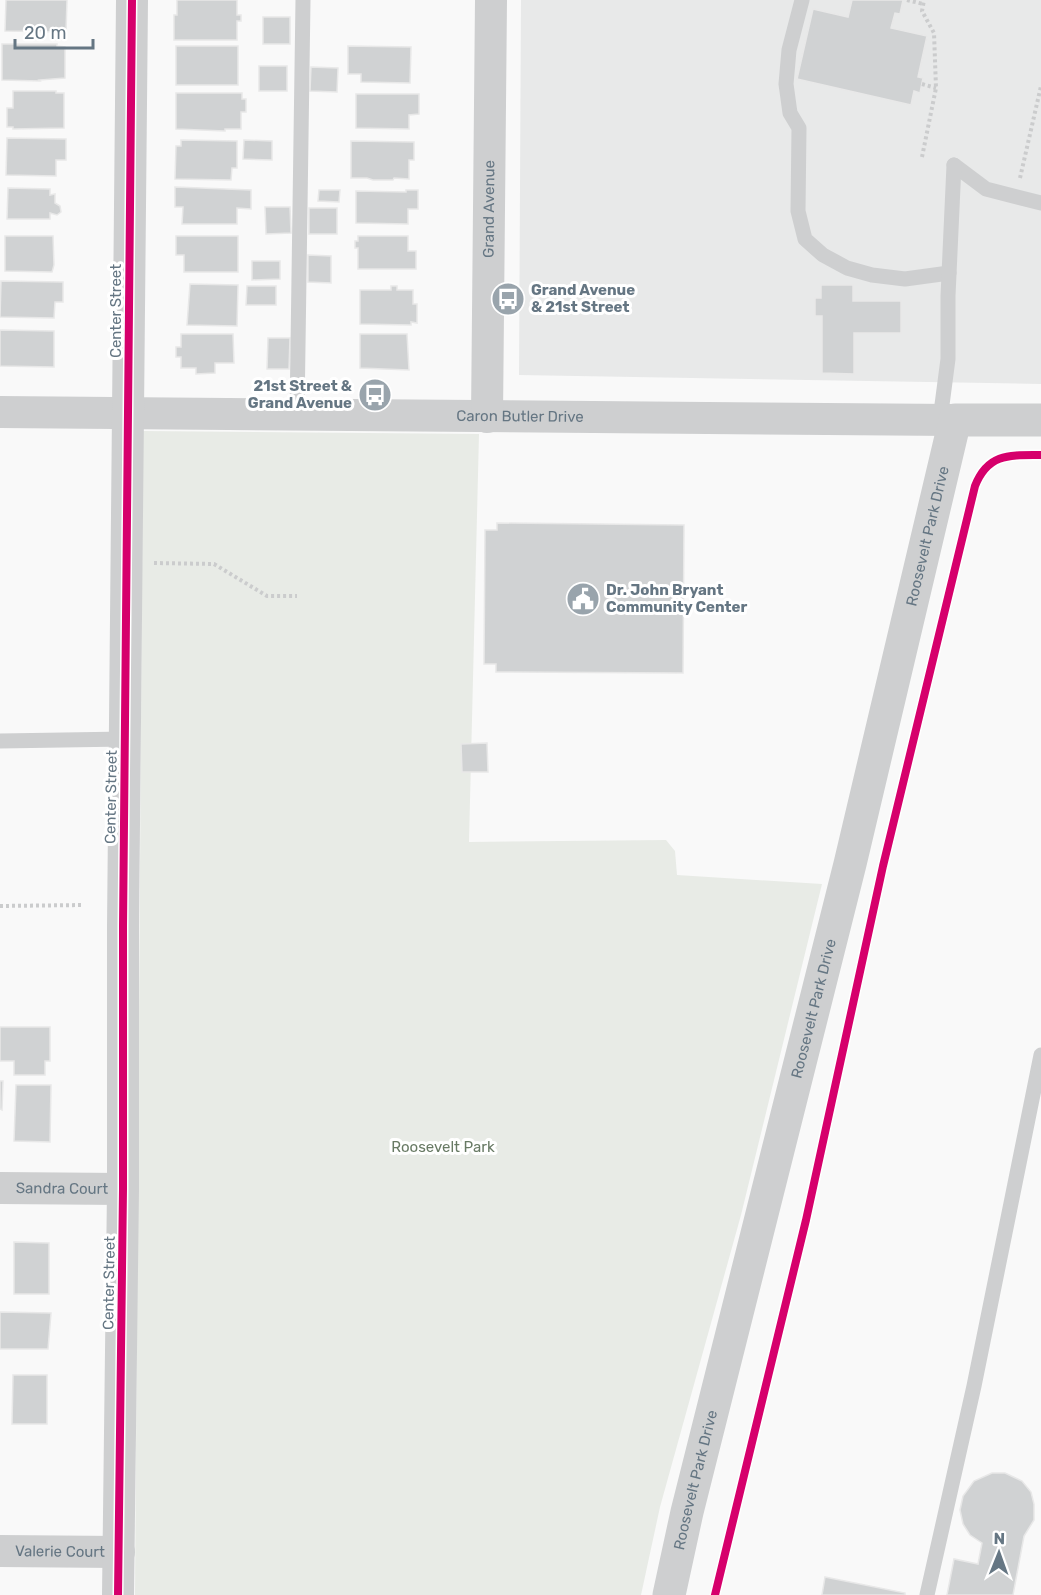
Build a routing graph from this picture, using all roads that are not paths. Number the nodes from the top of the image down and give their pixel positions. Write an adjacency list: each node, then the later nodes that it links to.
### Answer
1 (132, 0): 8 (street, Center Street)
2 (303, 0): 9 (lane)
3 (490, 0): 10 (street, Grand Avenue)
4 (802, 0): 6 (lane)
5 (1041, 203): 6 (lane)
6 (949, 273): 11 (lane)
7 (0, 412): 8 (street, Caron Butler Drive)
8 (129, 413): 9 (street, Caron Butler Drive); 13 (street, Center Street)
9 (297, 415): 10 (street, Caron Butler Drive)
10 (487, 417): 11 (street, Caron Butler Drive)
11 (948, 420): 12 (street, Caron Butler Drive); 21 (street, Roosevelt Park Drive)
12 (1041, 420)
13 (126, 739): 14 (lane); 17 (street, Center Street)
14 (0, 741)
15 (1041, 1055): 22 (lane)
16 (0, 1188): 17 (street, Sandra Court)
17 (123, 1189): 19 (street, Center Street)
18 (0, 1551): 19 (street, Valerie Court)
19 (118, 1552): 20 (street, Center Street)
20 (117, 1595)
21 (669, 1595)
22 (927, 1595)

